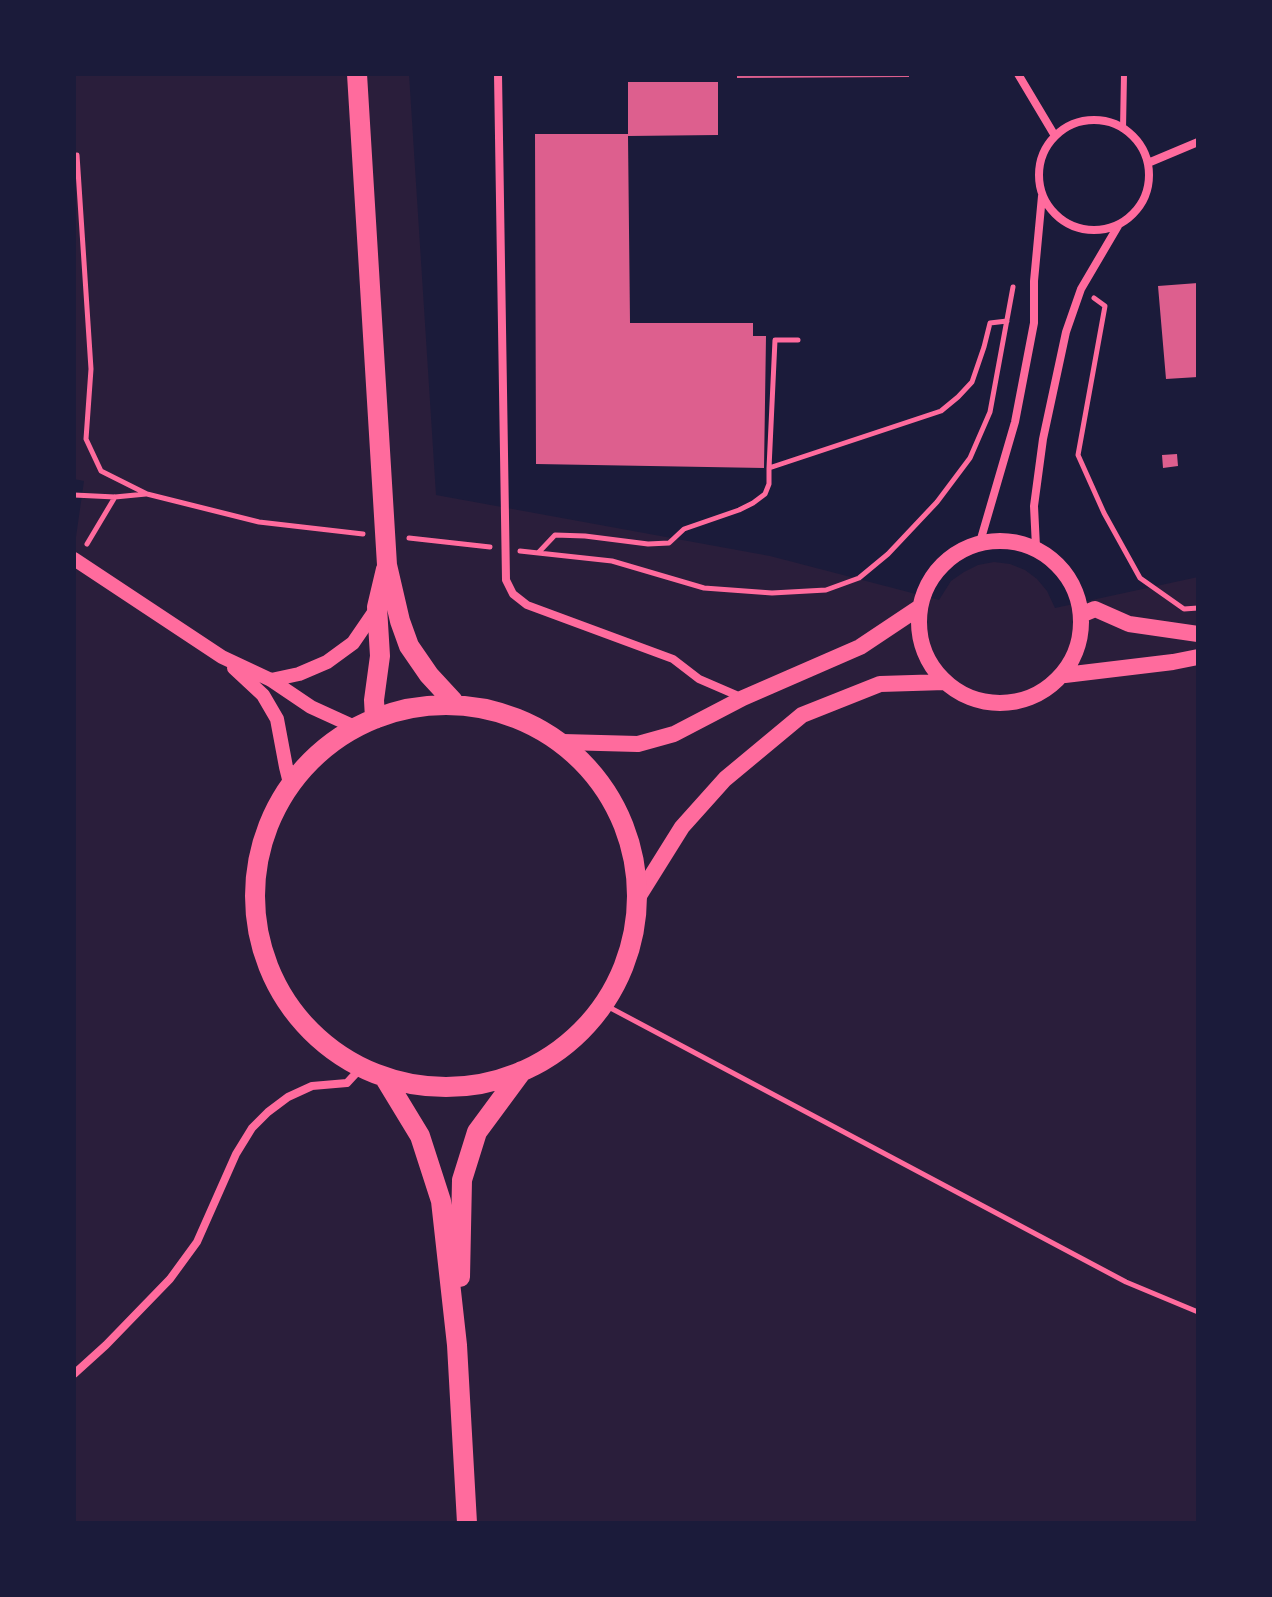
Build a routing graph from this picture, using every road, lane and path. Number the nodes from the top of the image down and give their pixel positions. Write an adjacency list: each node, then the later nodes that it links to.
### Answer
1 (357, 74): 24 (main road)
2 (498, 74): 35 (street)
3 (1018, 74): 6 (street)
4 (1124, 74): 5 (lane)
5 (1123, 129): 6 (street); 9 (street)
6 (1055, 136): 10 (street)
7 (1198, 142): 9 (street)
8 (77, 155): 17 (path)
9 (1148, 163): 11 (street)
10 (1042, 196): 11 (street); 21 (street)
11 (1118, 225): 13 (street)
12 (1013, 287): 14 (path)
13 (1081, 289): 22 (street); 27 (path)
14 (1007, 321): 16 (path); 16 (path)
15 (798, 340): 16 (path)
16 (769, 468)
17 (147, 494): 19 (path); 20 (path)
18 (74, 495): 19 (path)
19 (115, 497): 23 (path)
20 (259, 522)
21 (980, 542): 22 (main road); 26 (main road)
22 (1036, 547): 28 (main road)
23 (76, 560): 30 (street)
24 (387, 565): 25 (main road); 36 (main road)
25 (377, 607): 33 (street); 37 (main road)
26 (920, 607): 34 (main road); 35 (main road)
27 (1198, 608)
28 (1083, 614): 29 (main road); 32 (main road)
29 (1198, 634)
30 (222, 657): 33 (street); 39 (street)
31 (1198, 657): 32 (main road)
32 (1065, 675): 34 (main road)
33 (271, 680): 37 (street)
34 (945, 682): 40 (main road)
35 (743, 698): 38 (main road)
36 (453, 701): 37 (main road); 38 (main road)
37 (366, 724): 39 (main road)
38 (563, 742): 40 (main road)
39 (291, 787): 42 (main road)
40 (637, 899): 41 (main road)
41 (603, 1004): 43 (main road); 45 (path)
42 (359, 1070): 44 (main road); 47 (street)
43 (522, 1071): 44 (main road); 46 (main road)
44 (386, 1080): 46 (main road)
45 (1198, 1312)
46 (457, 1345): 48 (main road)
47 (74, 1374)
48 (467, 1523)

